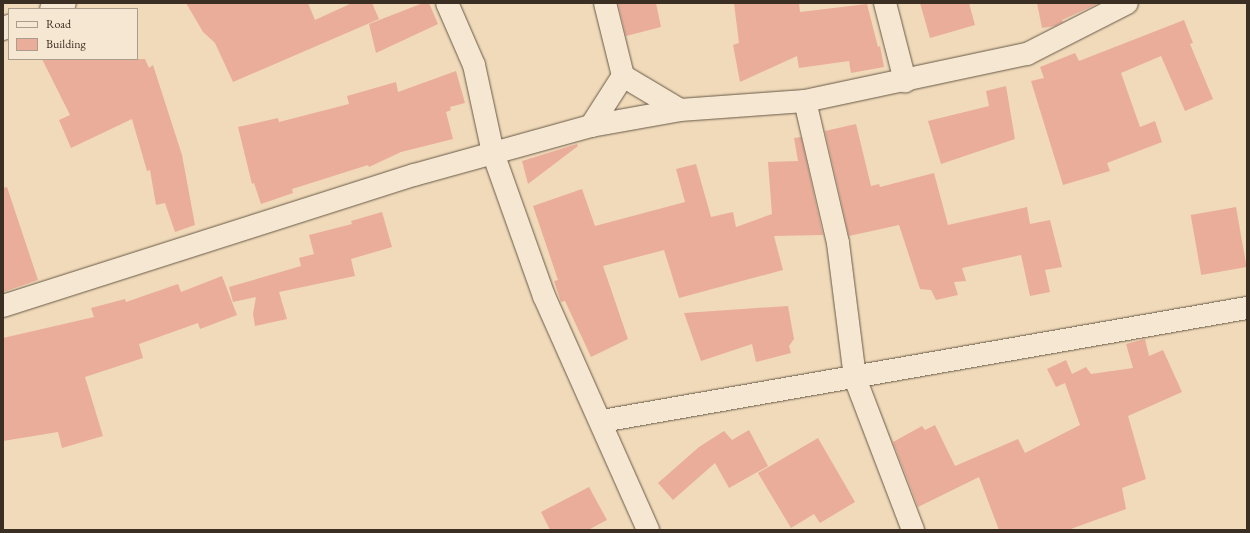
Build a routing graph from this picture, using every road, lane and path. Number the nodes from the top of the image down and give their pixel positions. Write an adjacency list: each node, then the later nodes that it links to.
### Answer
1 (65, 3): 6 (street)
2 (447, 3): 12 (street)
3 (605, 3): 7 (street)
4 (885, 3): 8 (street)
5 (1127, 3): 8 (street)
6 (53, 8)
7 (623, 76): 10 (street); 11 (street)
8 (905, 81): 9 (street)
9 (805, 101): 10 (street); 15 (street)
10 (680, 110): 11 (street)
11 (591, 126): 12 (street)
12 (493, 153): 13 (street); 16 (street)
13 (3, 306)
14 (1247, 308): 15 (street)
15 (855, 378): 16 (street); 18 (street)
16 (602, 421): 17 (street)
17 (648, 530)
18 (912, 530)

